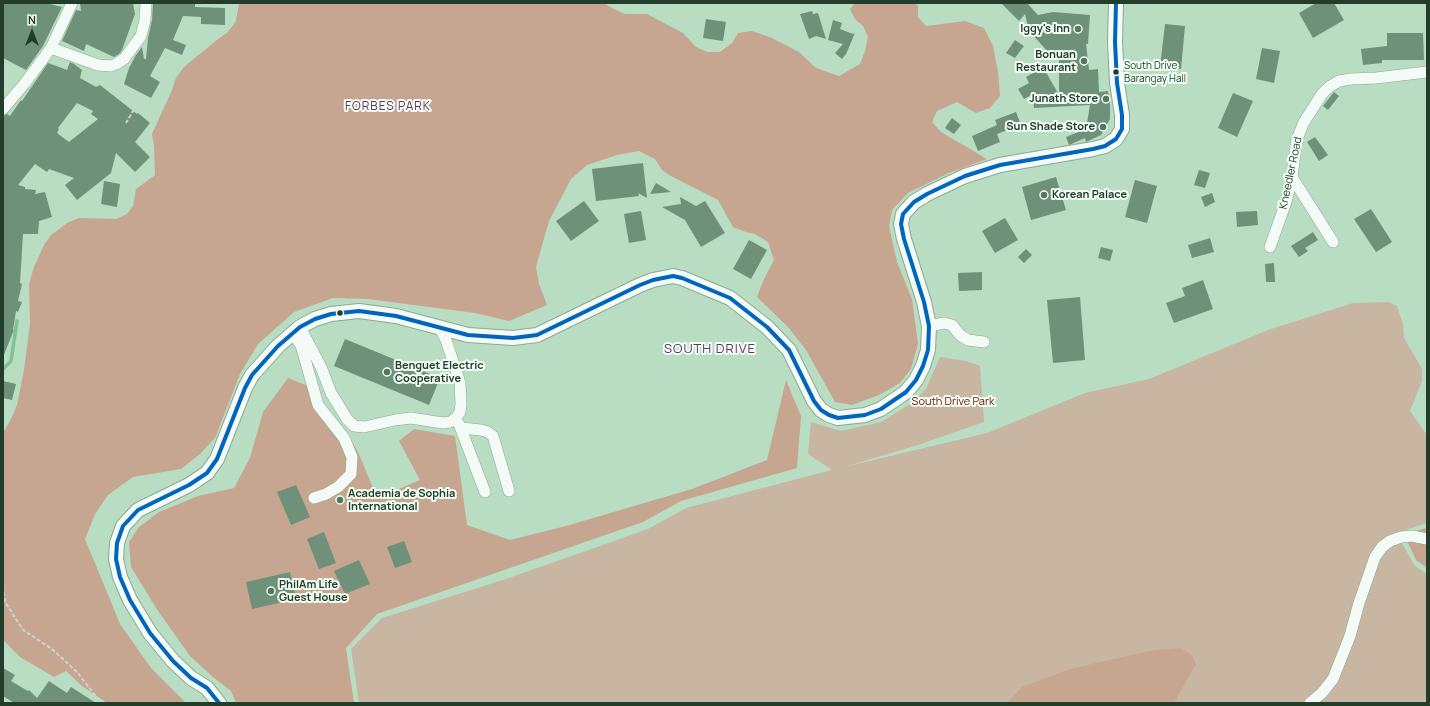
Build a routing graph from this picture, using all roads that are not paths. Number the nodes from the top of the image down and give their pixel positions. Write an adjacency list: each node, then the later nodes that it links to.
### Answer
1 (72, 3): 4 (street)
2 (146, 3): 4 (street)
3 (1116, 3): 10 (main road)
4 (51, 48): 6 (street)
5 (1427, 72): 7 (street, Kneedler Road)
6 (3, 109)
7 (1292, 177): 8 (street); 9 (street, Kneedler Road)
8 (1333, 242)
9 (1270, 247)
10 (929, 326): 11 (main road); 13 (street)
11 (440, 328): 12 (main road); 14 (street)
12 (296, 331): 14 (street); 17 (street); 19 (main road)
13 (984, 342)
14 (459, 423): 15 (street); 16 (street)
15 (509, 491)
16 (485, 492)
17 (314, 498)
18 (1427, 539): 20 (street)
19 (219, 703)
20 (1310, 703)

